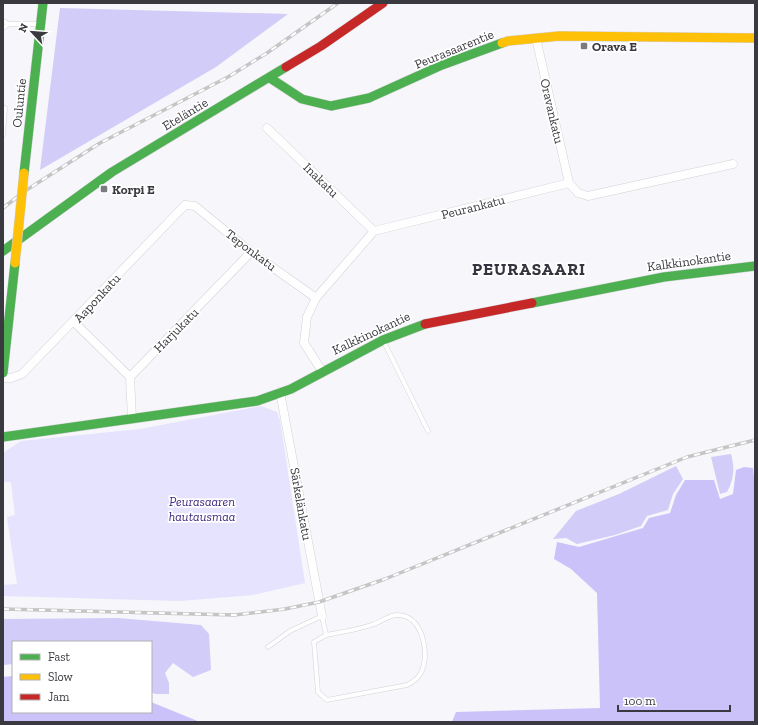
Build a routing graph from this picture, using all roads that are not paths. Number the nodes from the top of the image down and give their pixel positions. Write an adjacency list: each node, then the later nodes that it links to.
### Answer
1 (43, 3): 5 (street, Ouluntie)
2 (383, 3): 9 (street, Eteläntie)
3 (3, 21): 4 (lane)
4 (9, 24): 5 (lane); 6 (lane)
5 (41, 24): 24 (street, Ouluntie, bridge)
6 (3, 28)
7 (536, 38): 8 (street, Peurasaarentie); 9 (street, Peurasaarentie); 14 (street, Oravankatu)
8 (755, 38)
9 (270, 78): 17 (street, Eteläntie)
10 (3, 106): 12 (lane)
11 (267, 128): 16 (street, Inakatu)
12 (3, 135)
13 (733, 164): 14 (street)
14 (569, 184): 16 (street, Peurankatu)
15 (185, 206): 18 (street, Teponkatu); 21 (street, Aaponkatu)
16 (374, 231): 20 (street)
17 (3, 251)
18 (251, 252): 20 (street, Teponkatu); 25 (street, Harjukatu)
19 (755, 266): 22 (street, Kalkkinokantie)
20 (316, 298): 23 (street)
21 (74, 322): 25 (street); 26 (street, Aaponkatu)
22 (382, 340): 23 (street, Kalkkinokantie); 29 (lane)
23 (322, 371): 27 (street, Kalkkinokantie)
24 (3, 373)
25 (130, 377): 28 (street)
26 (3, 378)
27 (280, 392): 28 (street, Kalkkinokantie); 31 (street, Särkelänkatu)
28 (132, 419): 30 (street, Kalkkinokantie)
29 (428, 431)
30 (3, 437)
31 (322, 616): 32 (lane); 33 (lane)
32 (326, 635): 32 (lane)
33 (268, 646)

